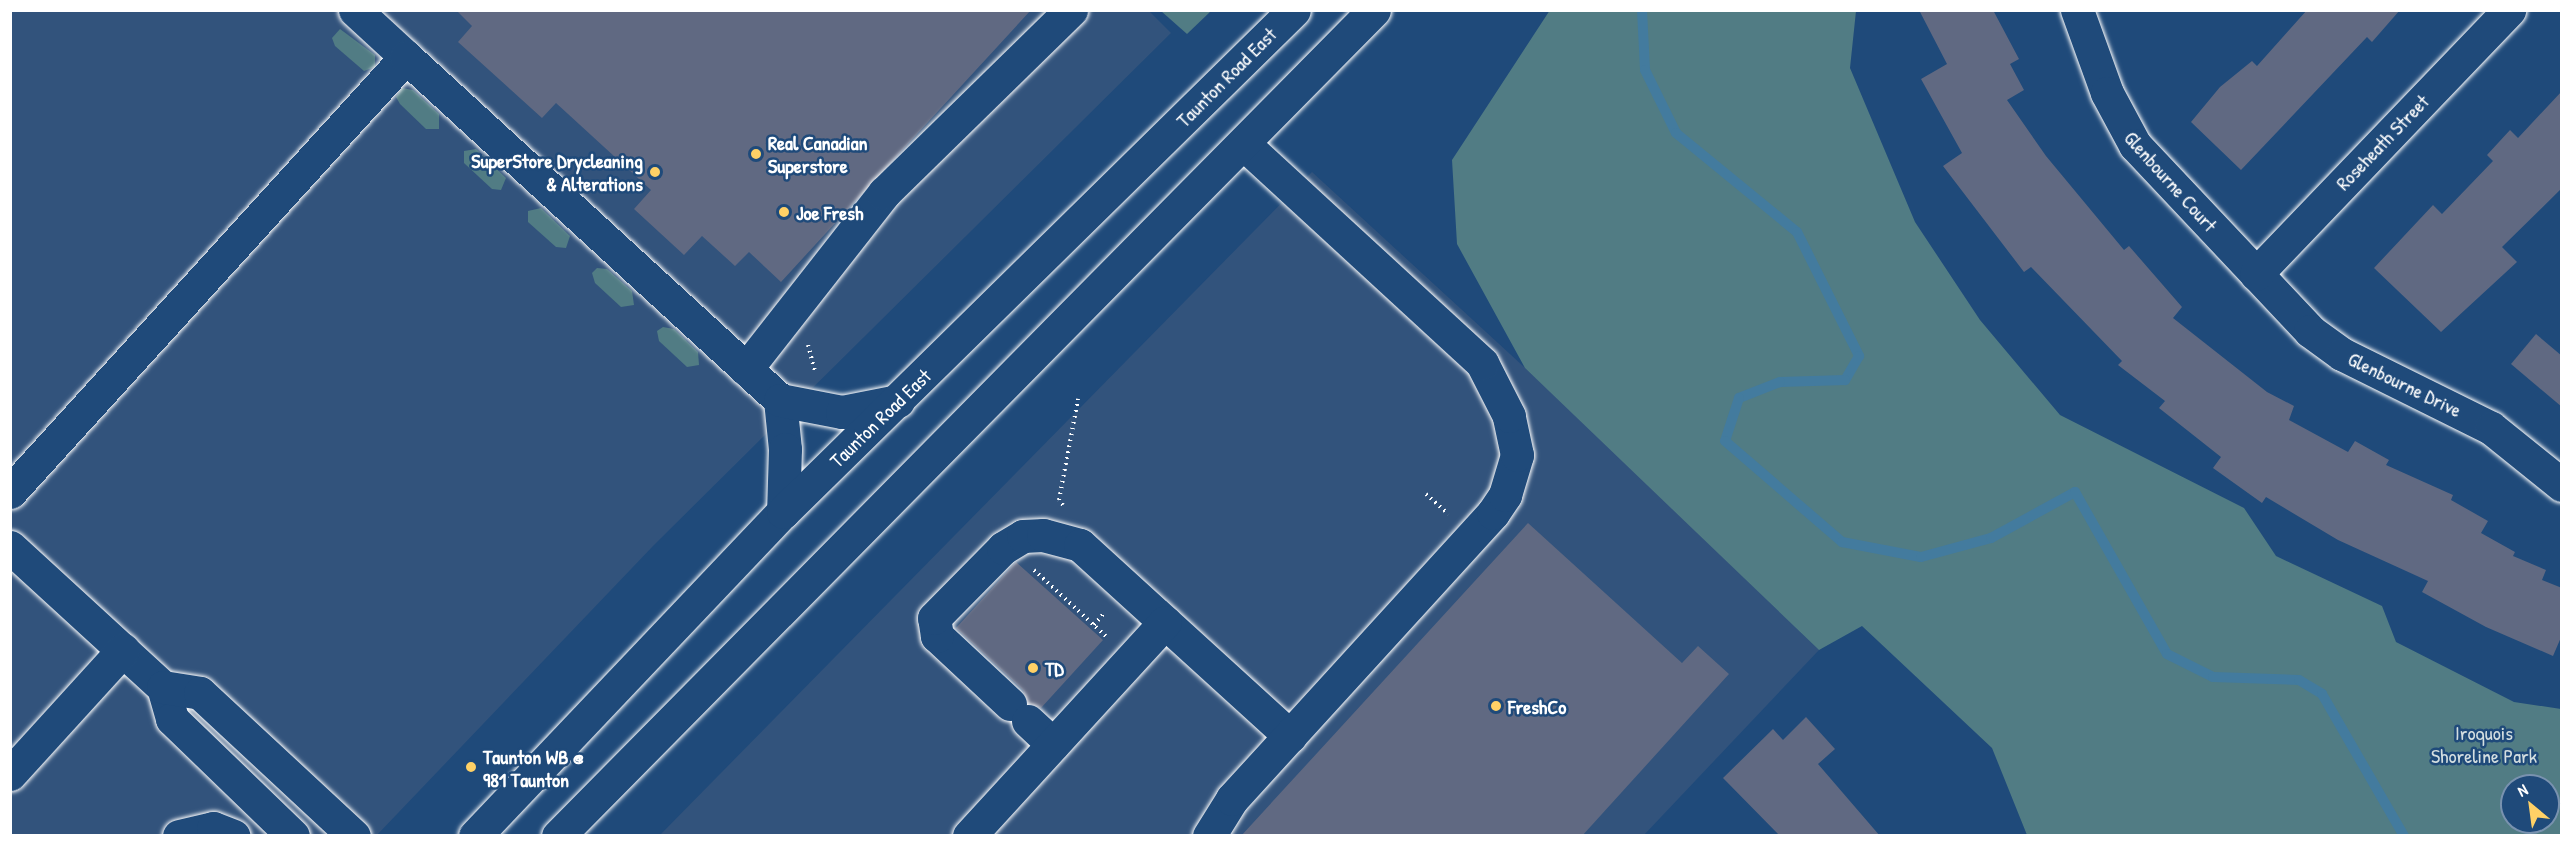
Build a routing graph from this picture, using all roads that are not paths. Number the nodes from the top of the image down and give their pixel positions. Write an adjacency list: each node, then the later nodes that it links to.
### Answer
1 (355, 10): 7 (main road)
2 (1071, 10): 10 (main road)
3 (1294, 10): 12 (main road, Taunton Road East)
4 (1374, 10): 8 (main road)
5 (2077, 10): 9 (main road, Glenbourne Court)
6 (2509, 10): 9 (main road, Roseheath Street)
7 (406, 57): 10 (main road); 14 (main road)
8 (1244, 144): 20 (main road); 28 (main road)
9 (2256, 274): 13 (main road, Glenbourne Drive)
10 (746, 369): 11 (main road)
11 (780, 400): 12 (main road); 15 (main road)
12 (898, 401): 15 (main road, Taunton Road East)
13 (2562, 485)
14 (10, 492)
15 (783, 512): 27 (main road, Taunton Road East)
16 (10, 547): 18 (main road)
17 (1165, 622): 20 (main road); 21 (main road); 21 (main road)
18 (123, 650): 19 (main road); 22 (main road)
19 (163, 687): 25 (main road); 26 (main road)
20 (1290, 736): 30 (main road)
21 (1053, 744): 29 (main road)
22 (10, 774)
23 (179, 836): 24 (main road)
24 (234, 836)
25 (293, 836)
26 (354, 836)
27 (475, 836)
28 (558, 836)
29 (969, 836)
30 (1209, 836)

